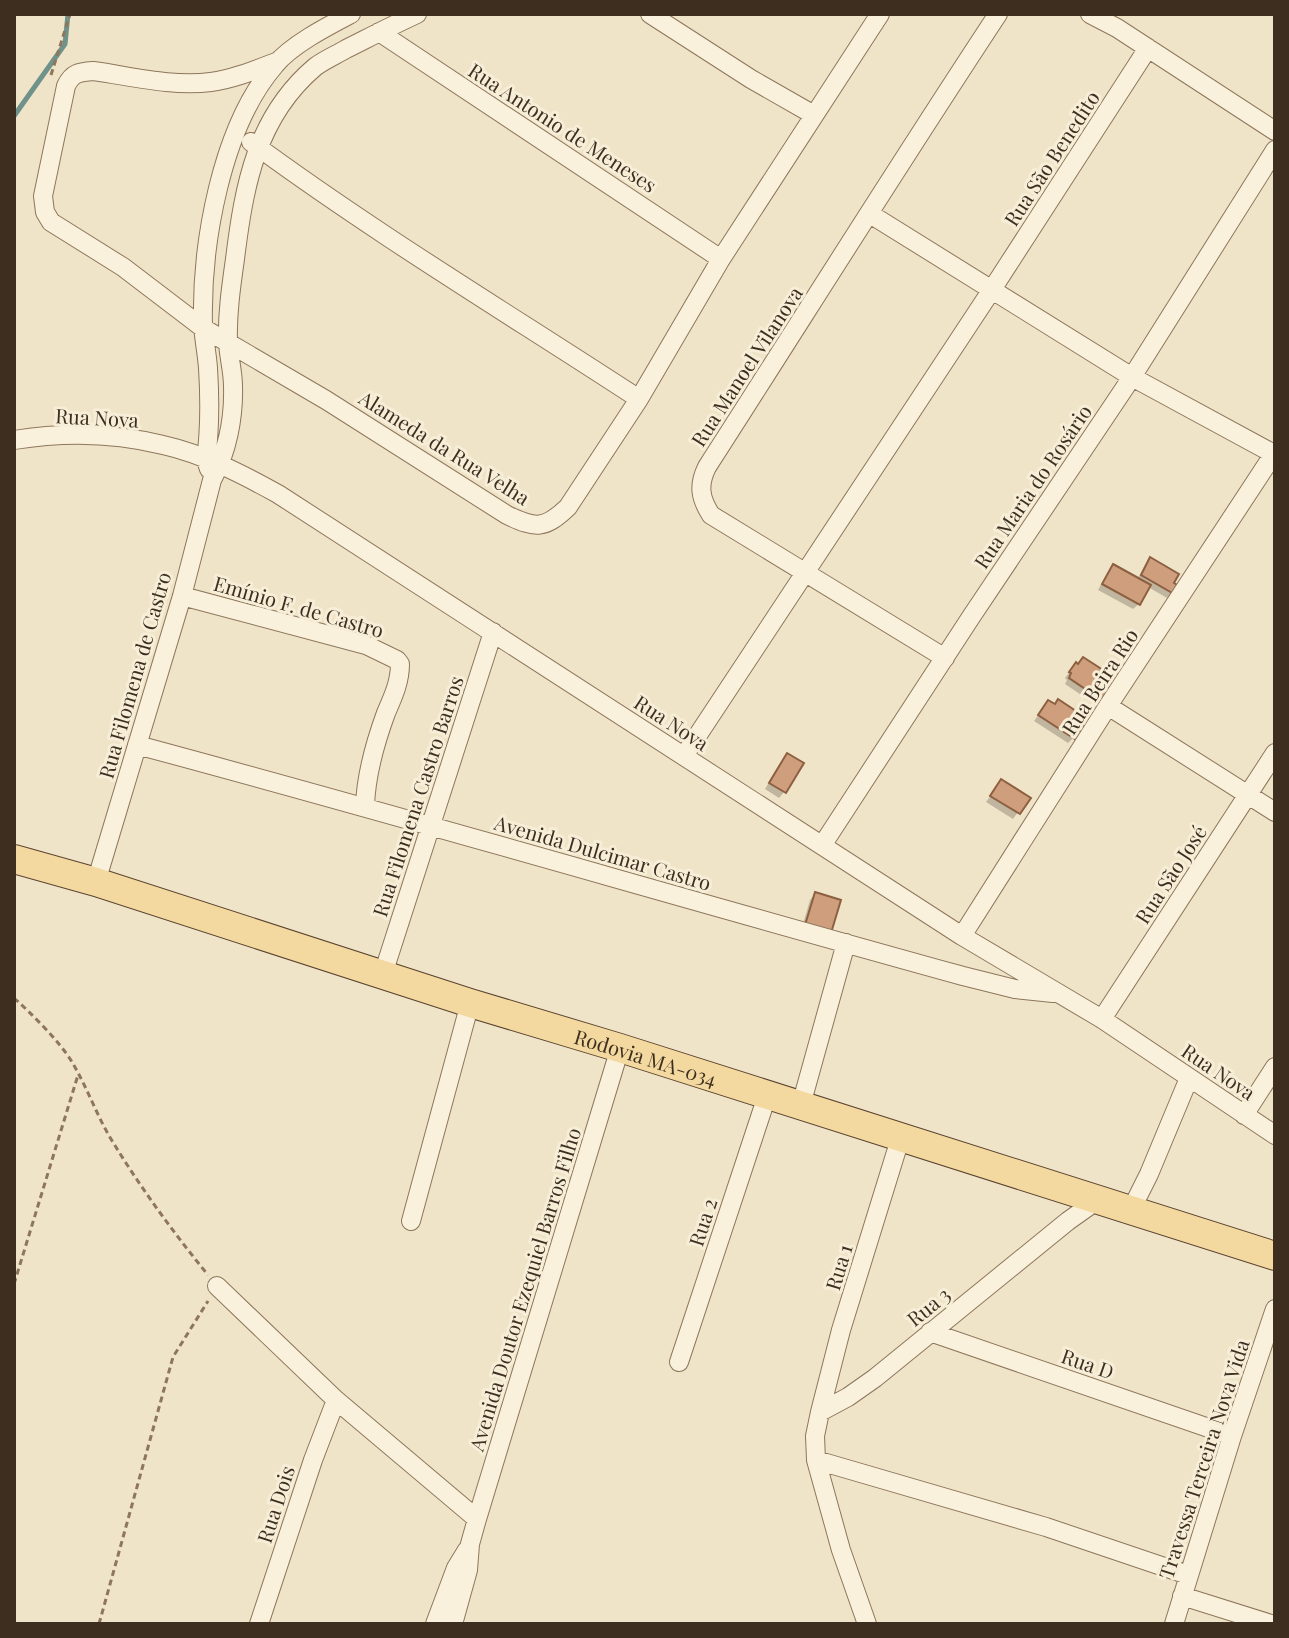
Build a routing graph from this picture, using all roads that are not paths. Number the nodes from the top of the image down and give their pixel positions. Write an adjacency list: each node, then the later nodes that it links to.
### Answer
1 (351, 14): 7 (street)
2 (417, 14): 8 (street)
3 (650, 14): 11 (street)
4 (880, 14): 11 (street, Alameda da Rua Velha)
5 (998, 14): 16 (street, Rua Manoel Vilanova)
6 (1090, 14): 9 (street)
7 (315, 22): 10 (street)
8 (379, 32): 14 (street); 17 (street, Rua Antonio de Meneses)
9 (1148, 48): 12 (street); 18 (street, Rua São Benedito)
10 (276, 62): 13 (street); 19 (street, Alameda da Rua Velha)
11 (814, 115): 17 (street, Alameda da Rua Velha)
12 (1275, 131)
13 (237, 132): 14 (street); 19 (street)
14 (257, 147): 20 (street); 22 (street)
15 (1275, 150): 21 (street, Rua Maria do Rosário)
16 (870, 214): 18 (street); 26 (street, Rua Manoel Vilanova)
17 (721, 259): 22 (street, Alameda da Rua Velha)
18 (991, 291): 21 (street); 26 (street, Rua São Benedito)
19 (203, 328): 20 (street, Alameda da Rua Velha); 25 (street)
20 (228, 343): 22 (street, Alameda da Rua Velha); 25 (street)
21 (1132, 377): 24 (street); 29 (street, Rua Maria do Rosário)
22 (639, 399)
23 (14, 440): 25 (street, Rua Nova)
24 (1274, 453): 30 (street, Rua Beira Rio)
25 (213, 468): 27 (street, Rua Filomena de Castro); 28 (street, Rua Nova)
26 (806, 572): 29 (street, Rua Manoel Vilanova); 33 (street, Rua São Benedito)
27 (182, 596): 31 (street, Rua Filomena de Castro); 35 (street, Emínio F. de Castro)
28 (493, 632): 33 (street, Rua Nova); 37 (street, Rua Filomena Castro Barros)
29 (945, 658): 38 (street, Rua Maria do Rosário)
30 (1108, 706): 34 (street); 41 (street, Rua Beira Rio)
31 (137, 745): 35 (street, Avenida Dulcimar Castro); 40 (street, Rua Filomena de Castro)
32 (1275, 753): 34 (street, Rua São José)
33 (684, 756): 38 (street, Rua Nova)
34 (1247, 795): 36 (street); 46 (street, Rua São José)
35 (365, 806): 37 (street, Avenida Dulcimar Castro)
36 (1275, 812)
37 (430, 826): 42 (street, Avenida Dulcimar Castro); 43 (street, Rua Filomena Castro Barros)
38 (823, 844): 41 (street, Rua Nova)
39 (16, 860): 40 (main road, Rodovia MA-034)
40 (96, 882): 43 (main road, Rodovia MA-034)
41 (962, 936): 44 (street, Rua Nova)
42 (846, 943): 44 (street, Avenida Dulcimar Castro); 51 (street)
43 (383, 974): 45 (main road, Rodovia MA-034)
44 (1059, 994): 46 (street, Rua Nova)
45 (470, 1003): 47 (main road, Rodovia MA-034); 57 (street)
46 (1102, 1019): 49 (street, Rua Nova)
47 (620, 1048): 50 (main road, Rodovia MA-034); 67 (street, Avenida Doutor Ezequiel Barros Filho)
48 (1275, 1067): 52 (street)
49 (1189, 1078): 52 (street, Rua Nova); 56 (street)
50 (767, 1096): 51 (main road, Rodovia MA-034); 62 (street, Rua 2)
51 (801, 1105): 54 (main road, Rodovia MA-034)
52 (1244, 1115): 53 (street, Rua Nova)
53 (1275, 1135)
54 (901, 1136): 55 (main road, Rodovia MA-034); 64 (street, Rua 1)
55 (1099, 1199): 56 (main road, Rodovia MA-034); 61 (street, Rua 3)
56 (1131, 1210): 58 (main road, Rodovia MA-034)
57 (411, 1221)
58 (1275, 1256)
59 (217, 1286): 63 (street)
60 (1275, 1309): 65 (street, Travessa Terceira Nova Vida)
61 (930, 1332): 64 (street, Rua 3); 65 (street, Rua D)
62 (679, 1362)
63 (336, 1400): 67 (street); 72 (street, Rua Dois)
64 (820, 1412): 66 (street)
65 (1232, 1436): 69 (street, Travessa Terceira Nova Vida)
66 (816, 1460): 69 (street); 74 (street)
67 (477, 1519): 68 (street, Avenida Doutor Ezequiel Barros Filho)
68 (470, 1544): 71 (street, Avenida Doutor Ezequiel Barros Filho); 73 (street, Avenida Doutor Ezequiel Barros Filho)
69 (1188, 1575): 70 (street, Travessa Terceira Nova Vida)
70 (1182, 1596): 75 (street, Travessa Terceira Nova Vida); 76 (street)
71 (459, 1620)
72 (259, 1624)
73 (435, 1624)
74 (867, 1624)
75 (1174, 1624)
76 (1271, 1624)

